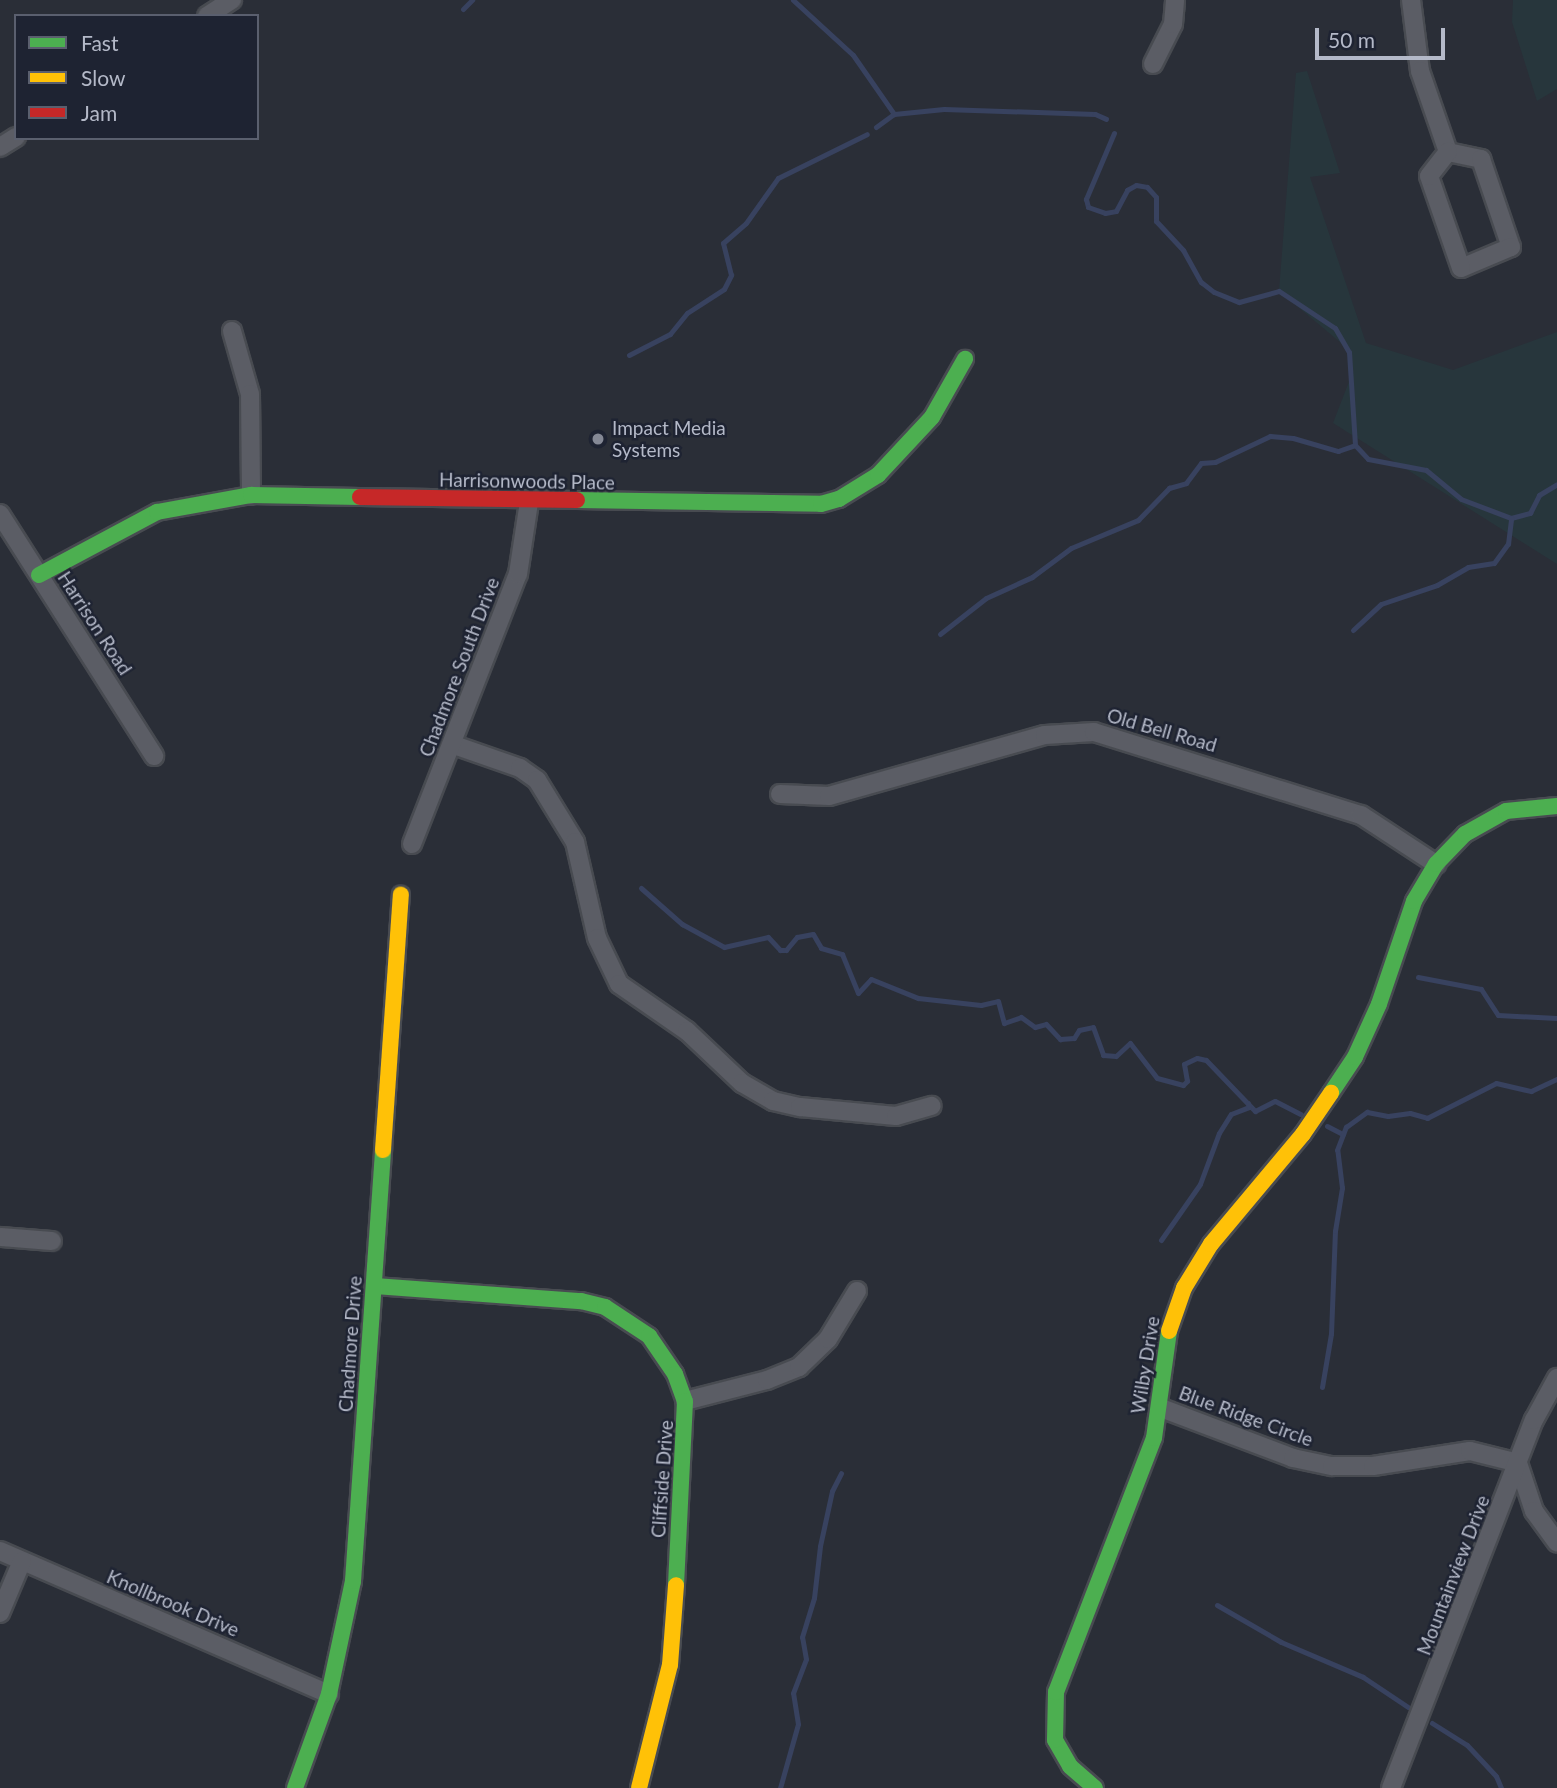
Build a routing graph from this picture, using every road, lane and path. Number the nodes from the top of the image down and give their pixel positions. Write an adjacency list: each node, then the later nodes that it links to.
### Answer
1 (232, 0): 4 (street)
2 (1175, 0): 5 (street)
3 (1411, 0): 6 (street)
4 (210, 14)
5 (1153, 64)
6 (1448, 152): 6 (street)
7 (232, 331): 9 (street)
8 (965, 359): 10 (street, Harrisonwoods Place)
9 (251, 495): 10 (street, Harrisonwoods Place); 12 (street, Harrisonwoods Place)
10 (530, 502): 13 (street, Chadmore South Drive)
11 (0, 514): 12 (street, Harrison Road)
12 (39, 575): 14 (street, Harrison Road)
13 (454, 745): 17 (street, Chadmore South Drive); 20 (street)
14 (153, 756)
15 (780, 794): 18 (street, Old Bell Road)
16 (1557, 806): 18 (street)
17 (412, 844)
18 (1436, 864): 27 (street, Wilby Drive)
19 (401, 895): 23 (street, Chadmore Drive)
20 (932, 1105)
21 (0, 1237): 22 (street)
22 (52, 1241)
23 (375, 1286): 26 (street, Cliffside Drive); 33 (street, Chadmore Drive)
24 (857, 1292): 26 (street)
25 (1557, 1378): 28 (street, Mountainview Drive)
26 (685, 1401): 35 (street, Cliffside Drive)
27 (1161, 1408): 28 (street, Blue Ridge Circle); 36 (street, Wilby Drive)
28 (1518, 1463): 29 (street); 37 (street, Mountainview Drive)
29 (1557, 1543)
30 (0, 1551): 31 (street, Knollbrook Drive)
31 (22, 1561): 32 (street); 33 (street, Knollbrook Drive)
32 (0, 1613)
33 (329, 1694): 34 (street, Chadmore Drive)
34 (295, 1788)
35 (639, 1788)
36 (1095, 1788)
37 (1391, 1788)

